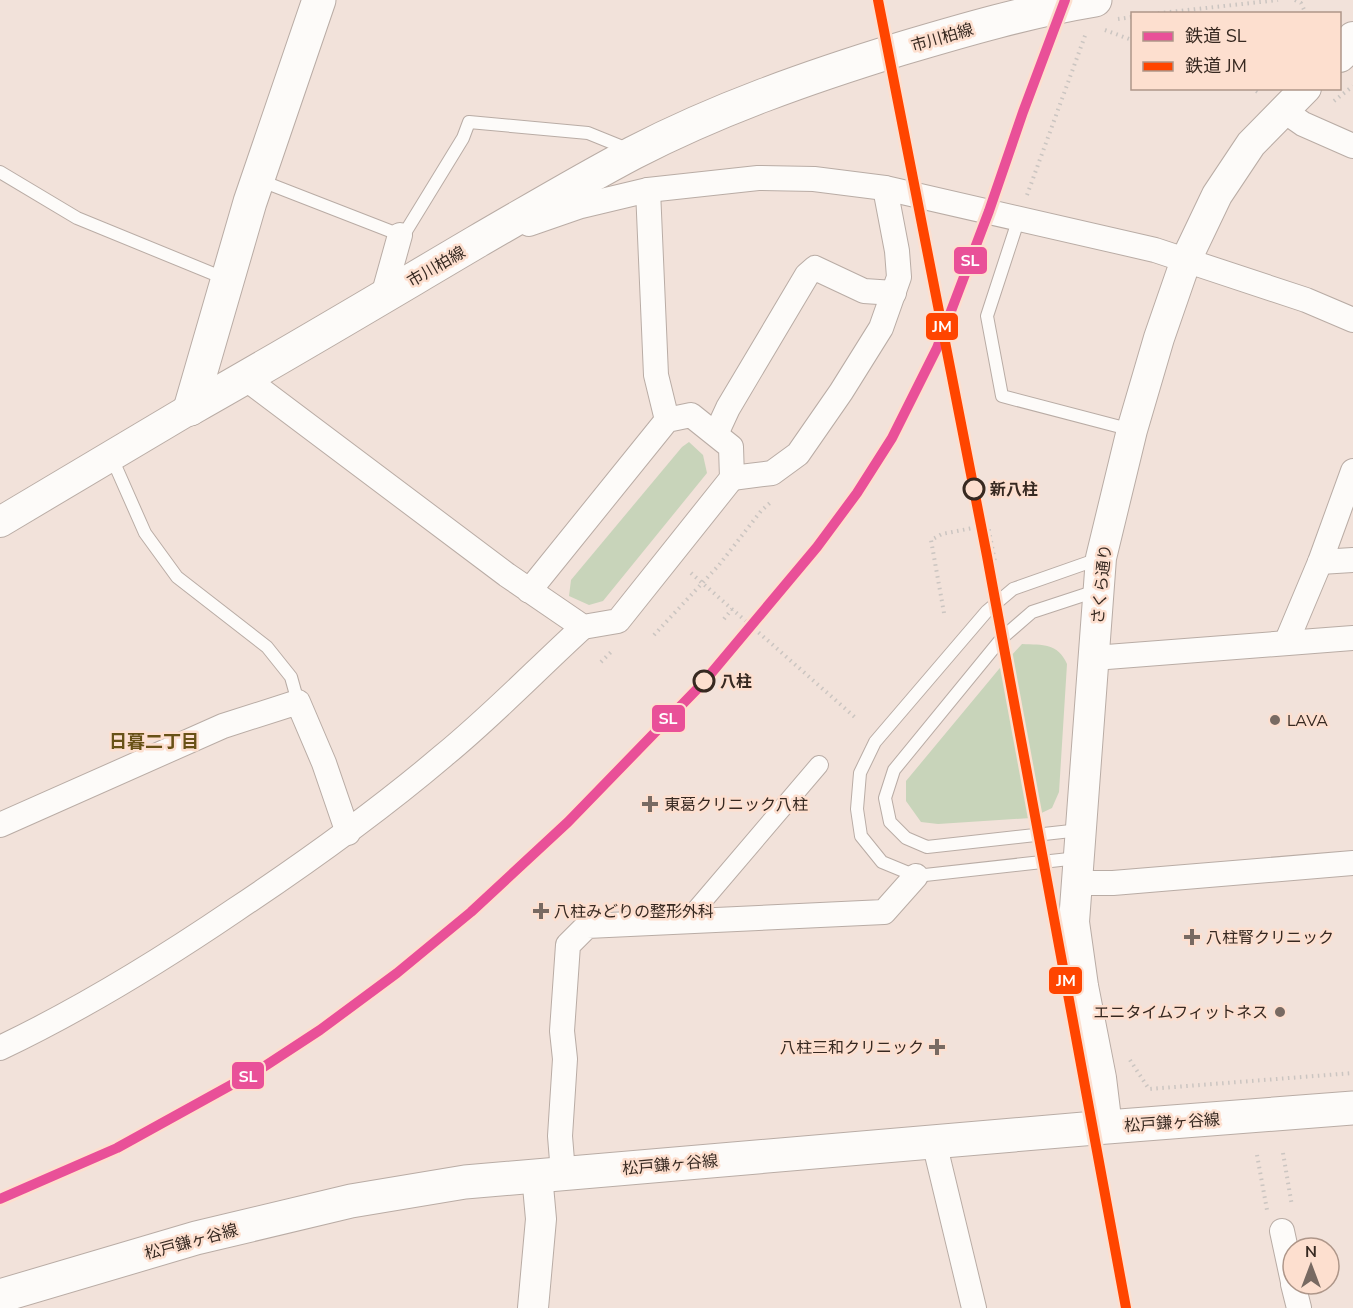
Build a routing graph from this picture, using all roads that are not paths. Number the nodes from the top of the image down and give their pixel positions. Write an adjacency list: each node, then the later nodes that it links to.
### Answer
1 (319, 0): 11 (main road)
2 (1018, 8): 3 (main road, 市川柏線); 9 (main road, 市川柏線)
3 (1092, 12)
4 (1353, 38): 5 (street)
5 (1341, 56)
6 (1304, 90): 7 (street, さくら通り)
7 (1283, 110): 8 (street); 17 (street, さくら通り)
8 (1353, 146)
9 (635, 152): 15 (lane); 16 (main road, 市川柏線)
10 (0, 172): 18 (lane)
11 (257, 179): 15 (lane); 18 (main road)
12 (885, 188): 13 (street); 14 (street); 19 (street)
13 (648, 190): 16 (street); 24 (street)
14 (1019, 218): 17 (street); 25 (lane)
15 (400, 235): 20 (street)
16 (477, 242): 20 (main road, 市川柏線)
17 (1186, 260): 21 (street); 25 (street, さくら通り)
18 (227, 279): 23 (main road)
19 (894, 293): 26 (street); 29 (street)
20 (383, 296): 22 (main road, 市川柏線)
21 (1353, 320)
22 (245, 378): 23 (main road, 市川柏線); 35 (street)
23 (190, 410): 27 (street)
24 (666, 420): 26 (street); 35 (street)
25 (1132, 430): 31 (street, さくら通り)
26 (716, 434): 29 (street)
27 (111, 456): 30 (street); 40 (lane)
28 (1353, 471): 33 (street)
29 (732, 478): 36 (street)
30 (0, 522)
31 (1101, 558): 34 (street, さくら通り); 46 (lane)
32 (1353, 560): 33 (street)
33 (1320, 562): 38 (street)
34 (1099, 590): 39 (street, さくら通り); 44 (lane)
35 (529, 591): 36 (street)
36 (583, 627): 43 (street)
37 (1353, 638): 38 (street)
38 (1286, 643): 39 (street)
39 (1094, 658): 44 (street, さくら通り)
40 (298, 702): 42 (street); 43 (street)
41 (819, 765): 47 (street)
42 (0, 825)
43 (348, 833): 48 (street)
44 (1078, 857): 45 (street); 46 (lane); 50 (street, さくら通り)
45 (1353, 863)
46 (916, 876): 47 (street)
47 (687, 921): 52 (street)
48 (0, 1048)
49 (1353, 1108): 50 (main road, 松戸鎌ヶ谷線)
50 (1107, 1127): 51 (main road, 松戸鎌ヶ谷線)
51 (934, 1142): 52 (main road, 松戸鎌ヶ谷線); 57 (street)
52 (550, 1174): 55 (main road, 松戸鎌ヶ谷線); 56 (street)
53 (1282, 1231): 54 (street)
54 (1283, 1236)
55 (0, 1296)
56 (533, 1308)
57 (974, 1308)

